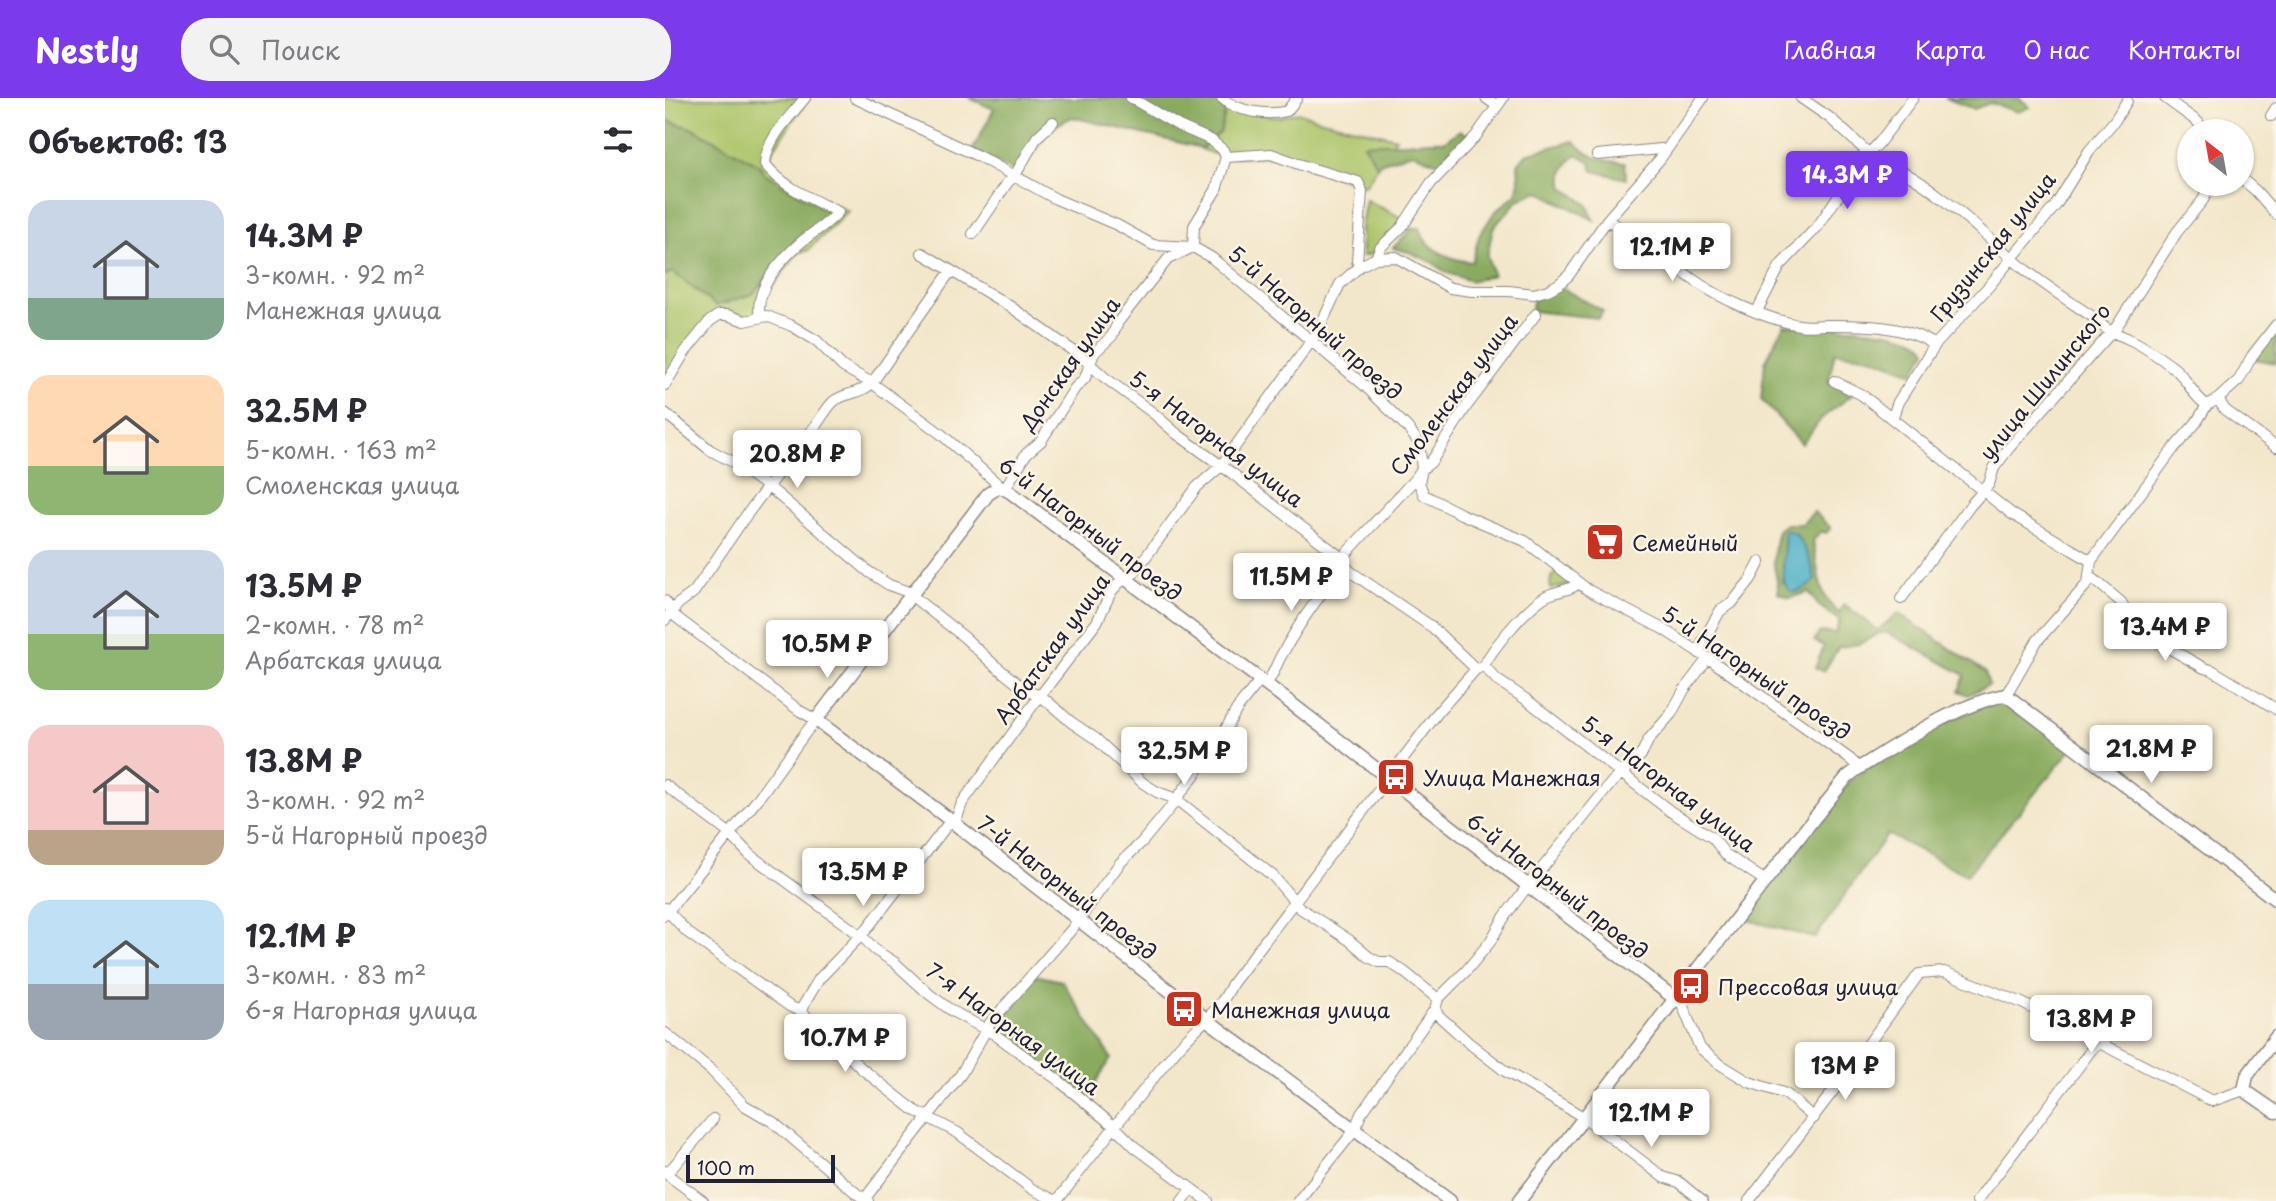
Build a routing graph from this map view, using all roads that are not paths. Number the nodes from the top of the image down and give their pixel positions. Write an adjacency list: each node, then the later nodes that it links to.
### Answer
1 (805, 98): 33 (street)
2 (855, 98): 19 (street)
3 (1131, 98): 18 (street)
4 (1222, 98): 5 (street)
5 (1297, 98)
6 (1486, 98): 12 (street)
7 (1703, 98): 15 (street)
8 (1801, 98): 17 (street)
9 (1913, 98): 17 (street)
10 (2165, 98): 13 (street)
11 (2128, 99): 28 (street, Грузинская улица)
12 (1500, 102): 27 (street)
13 (2194, 119)
14 (1053, 122): 19 (street)
15 (1665, 152): 16 (street); 23 (street)
16 (1597, 155)
17 (1869, 155): 28 (street); 31 (street)
18 (1226, 157): 25 (street); 29 (street)
19 (1014, 177): 24 (street); 25 (street)
20 (2254, 189): 22 (street)
21 (2205, 196): 35 (street, улица Шилинского)
22 (2276, 214)
23 (1607, 220): 27 (street); 31 (street)
24 (972, 233)
25 (1193, 247): 36 (street, 5-й Нагорный проезд); 38 (street, Донская улица)
26 (922, 253): 30 (street, 5-я Нагорная улица)
27 (1376, 258): 29 (street)
28 (2011, 258): 35 (street); 37 (street, Грузинская улица)
29 (1360, 266): 36 (street, Арбатская улица)
30 (950, 272): 38 (street, 5-я Нагорная улица); 40 (street)
31 (1757, 311): 37 (street)
32 (1537, 314): 48 (street, Смоленская улица)
33 (760, 317): 40 (street, 6-й Нагорный проезд); 41 (street, 6-й Нагорный проезд)
34 (2276, 325): 42 (street)
35 (2111, 333): 43 (street); 51 (street, улица Шилинского)
36 (1311, 340): 47 (street, Арбатская улица); 48 (street, 5-й Нагорный проезд)
37 (1935, 345): 45 (street, Грузинская улица)
38 (1089, 365): 47 (street, 5-я Нагорная улица); 50 (street, Донская улица)
39 (1834, 381): 45 (street)
40 (872, 383): 49 (street); 50 (street, 6-й Нагорный проезд)
41 (665, 385)
42 (2218, 399): 43 (street); 46 (street)
43 (2207, 405): 52 (street)
44 (665, 413): 49 (street)
45 (1892, 419): 51 (street)
46 (2276, 447)
47 (1221, 466): 53 (street, 5-я Нагорная улица); 56 (street, Арбатская улица)
48 (1422, 468): 53 (street, Смоленская улица); 57 (street, 5-й Нагорный проезд)
49 (768, 487): 58 (street); 61 (street)
50 (1002, 487): 56 (street, 6-й Нагорный проезд); 58 (street, Донская улица)
51 (1984, 490): 52 (street); 59 (street, улица Шилинского)
52 (2091, 561): 55 (street)
53 (1344, 562): 64 (street, 5-я Нагорная улица); 65 (street, Смоленская улица)
54 (1760, 562): 63 (street)
55 (2090, 576): 67 (street); 68 (street)
56 (1126, 578): 65 (street, 6-й Нагорный проезд); 66 (street, Арбатская улица)
57 (1579, 583): 63 (street, 5-й Нагорный проезд); 64 (street)
58 (911, 593): 66 (street); 69 (street, Донская улица)
59 (1901, 599)
60 (665, 601): 61 (street, 7-й Нагорный проезд)
61 (672, 611): 62 (street); 69 (street, 7-й Нагорный проезд)
62 (665, 620)
63 (1704, 655): 70 (street, 5-й Нагорный проезд); 71 (street)
64 (1480, 668): 71 (street, 5-я Нагорная улица); 72 (street)
65 (1263, 682): 72 (street, 6-й Нагорный проезд); 74 (street, Смоленская улица)
66 (1040, 695): 74 (street); 75 (street, Арбатская улица)
67 (2005, 695): 70 (street); 79 (street)
68 (2275, 703)
69 (816, 720): 75 (street, 7-й Нагорный проезд); 76 (street, Донская улица)
70 (1859, 768): 77 (street)
71 (1622, 773): 77 (street, 5-я Нагорная улица); 78 (street)
72 (1387, 778): 78 (street, 6-й Нагорный проезд); 80 (street)
73 (665, 785): 76 (street, 7-я Нагорная улица)
74 (1176, 799): 80 (street); 82 (street, Смоленская улица)
75 (953, 822): 82 (street, 7-й Нагорный проезд); 83 (street, Арбатская улица)
76 (729, 833): 81 (street, Донская улица); 83 (street, 7-я Нагорная улица)
77 (1764, 880): 84 (street)
78 (1529, 886): 84 (street, 6-й Нагорный проезд); 85 (street)
79 (2276, 900)
80 (1294, 901): 85 (street); 87 (street)
81 (666, 911): 86 (street)
82 (1078, 921): 87 (street, 7-й Нагорный проезд); 88 (street, Смоленская улица)
83 (860, 935): 86 (street, Арбатская улица); 88 (street, 7-я Нагорная улица)
84 (1674, 998): 94 (street); 95 (street, 6-й Нагорный проезд)
85 (1436, 1004): 94 (street); 99 (street)
86 (800, 1011): 97 (street)
87 (1206, 1019): 98 (street); 99 (street, 7-й Нагорный проезд)
88 (986, 1029): 97 (street, Смоленская улица); 98 (street, 7-я Нагорная улица)
89 (665, 1033): 102 (street)
90 (2276, 1037): 92 (street)
91 (2098, 1041): 92 (street); 95 (street); 112 (street)
92 (2244, 1090): 93 (street)
93 (2276, 1112)
94 (1585, 1118): 109 (street); 110 (street)
95 (1814, 1118): 111 (street)
96 (713, 1119): 100 (street)
97 (928, 1119): 102 (street, Смоленская улица); 104 (street)
98 (1115, 1126): 101 (street, 7-я Нагорная улица); 104 (street)
99 (1354, 1131): 107 (street); 108 (street, 7-й Нагорный проезд)
100 (665, 1173): 103 (street)
101 (1191, 1190): 105 (street); 106 (street, 7-я Нагорная улица)
102 (865, 1200)
103 (703, 1201)
104 (1056, 1201)
105 (1181, 1201)
106 (1208, 1201)
107 (1298, 1201)
108 (1450, 1201)
109 (1519, 1201)
110 (1702, 1201)
111 (1749, 1201)
112 (1977, 1201)

